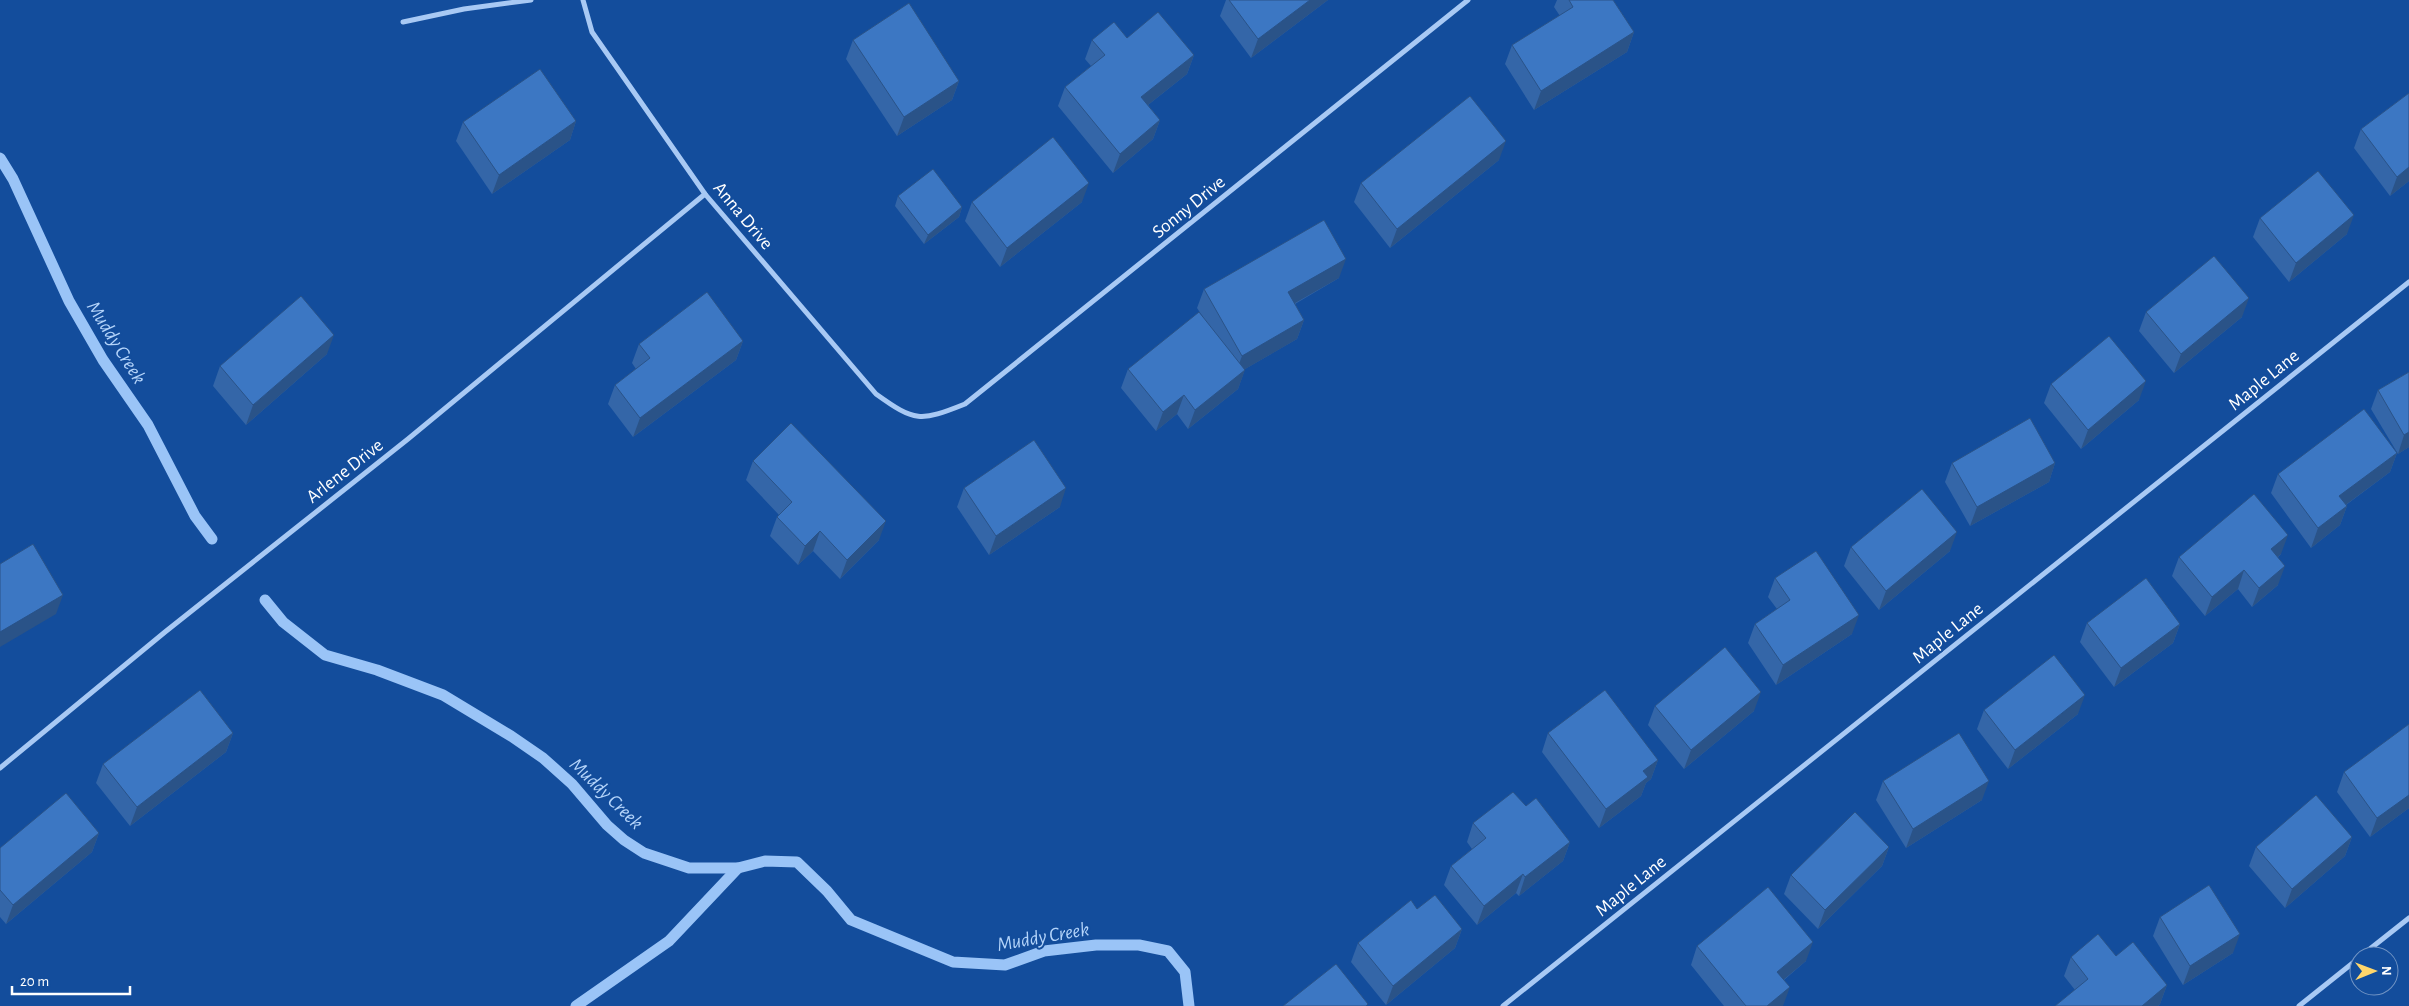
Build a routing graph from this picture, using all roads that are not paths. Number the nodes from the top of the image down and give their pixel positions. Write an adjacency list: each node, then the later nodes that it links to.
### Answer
1 (530, 0): 4 (street)
2 (583, 0): 5 (street, Anna Drive)
3 (1468, 0): 7 (street, Sonny Drive)
4 (402, 22)
5 (705, 194): 7 (street, Anna Drive); 8 (street, Arlene Drive)
6 (2409, 282): 12 (street, Maple Lane)
7 (918, 418)
8 (0, 768)
9 (2409, 918): 10 (street)
10 (2374, 946)
11 (2349, 966): 13 (street)
12 (1503, 1006)
13 (2299, 1006)

